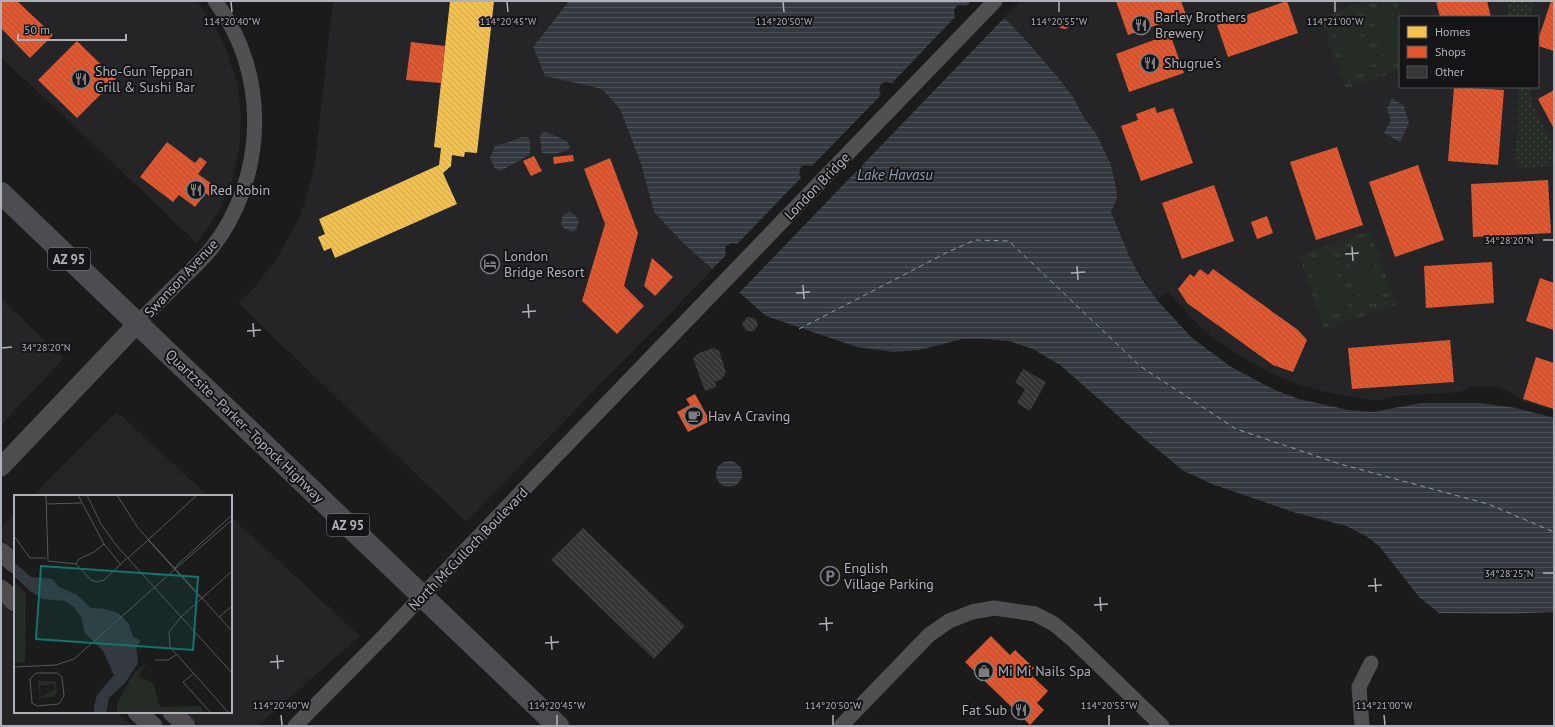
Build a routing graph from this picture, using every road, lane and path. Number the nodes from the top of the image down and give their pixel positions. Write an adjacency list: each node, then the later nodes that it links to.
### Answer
1 (215, 1): 4 (street, Swanson Avenue)
2 (995, 1): 5 (street, London Bridge)
3 (1, 193): 4 (highway, Quartzsite–Parker–Topock Highway / AZ 95)
4 (137, 324): 6 (main road, Swanson Avenue); 17 (highway, Quartzsite–Parker–Topock Highway / AZ 95)
5 (639, 371): 16 (street, North McCulloch Boulevard, bridge)
6 (1, 467)
7 (1, 552): 8 (main road)
8 (14, 563)
9 (1, 589): 10 (main road)
10 (14, 601)
11 (1371, 663): 20 (street)
12 (138, 713): 14 (main road)
13 (173, 713): 15 (main road)
14 (153, 726)
15 (186, 726)
16 (295, 726)
17 (558, 726)
18 (841, 726): 19 (street)
19 (1162, 726)
20 (1362, 726)

